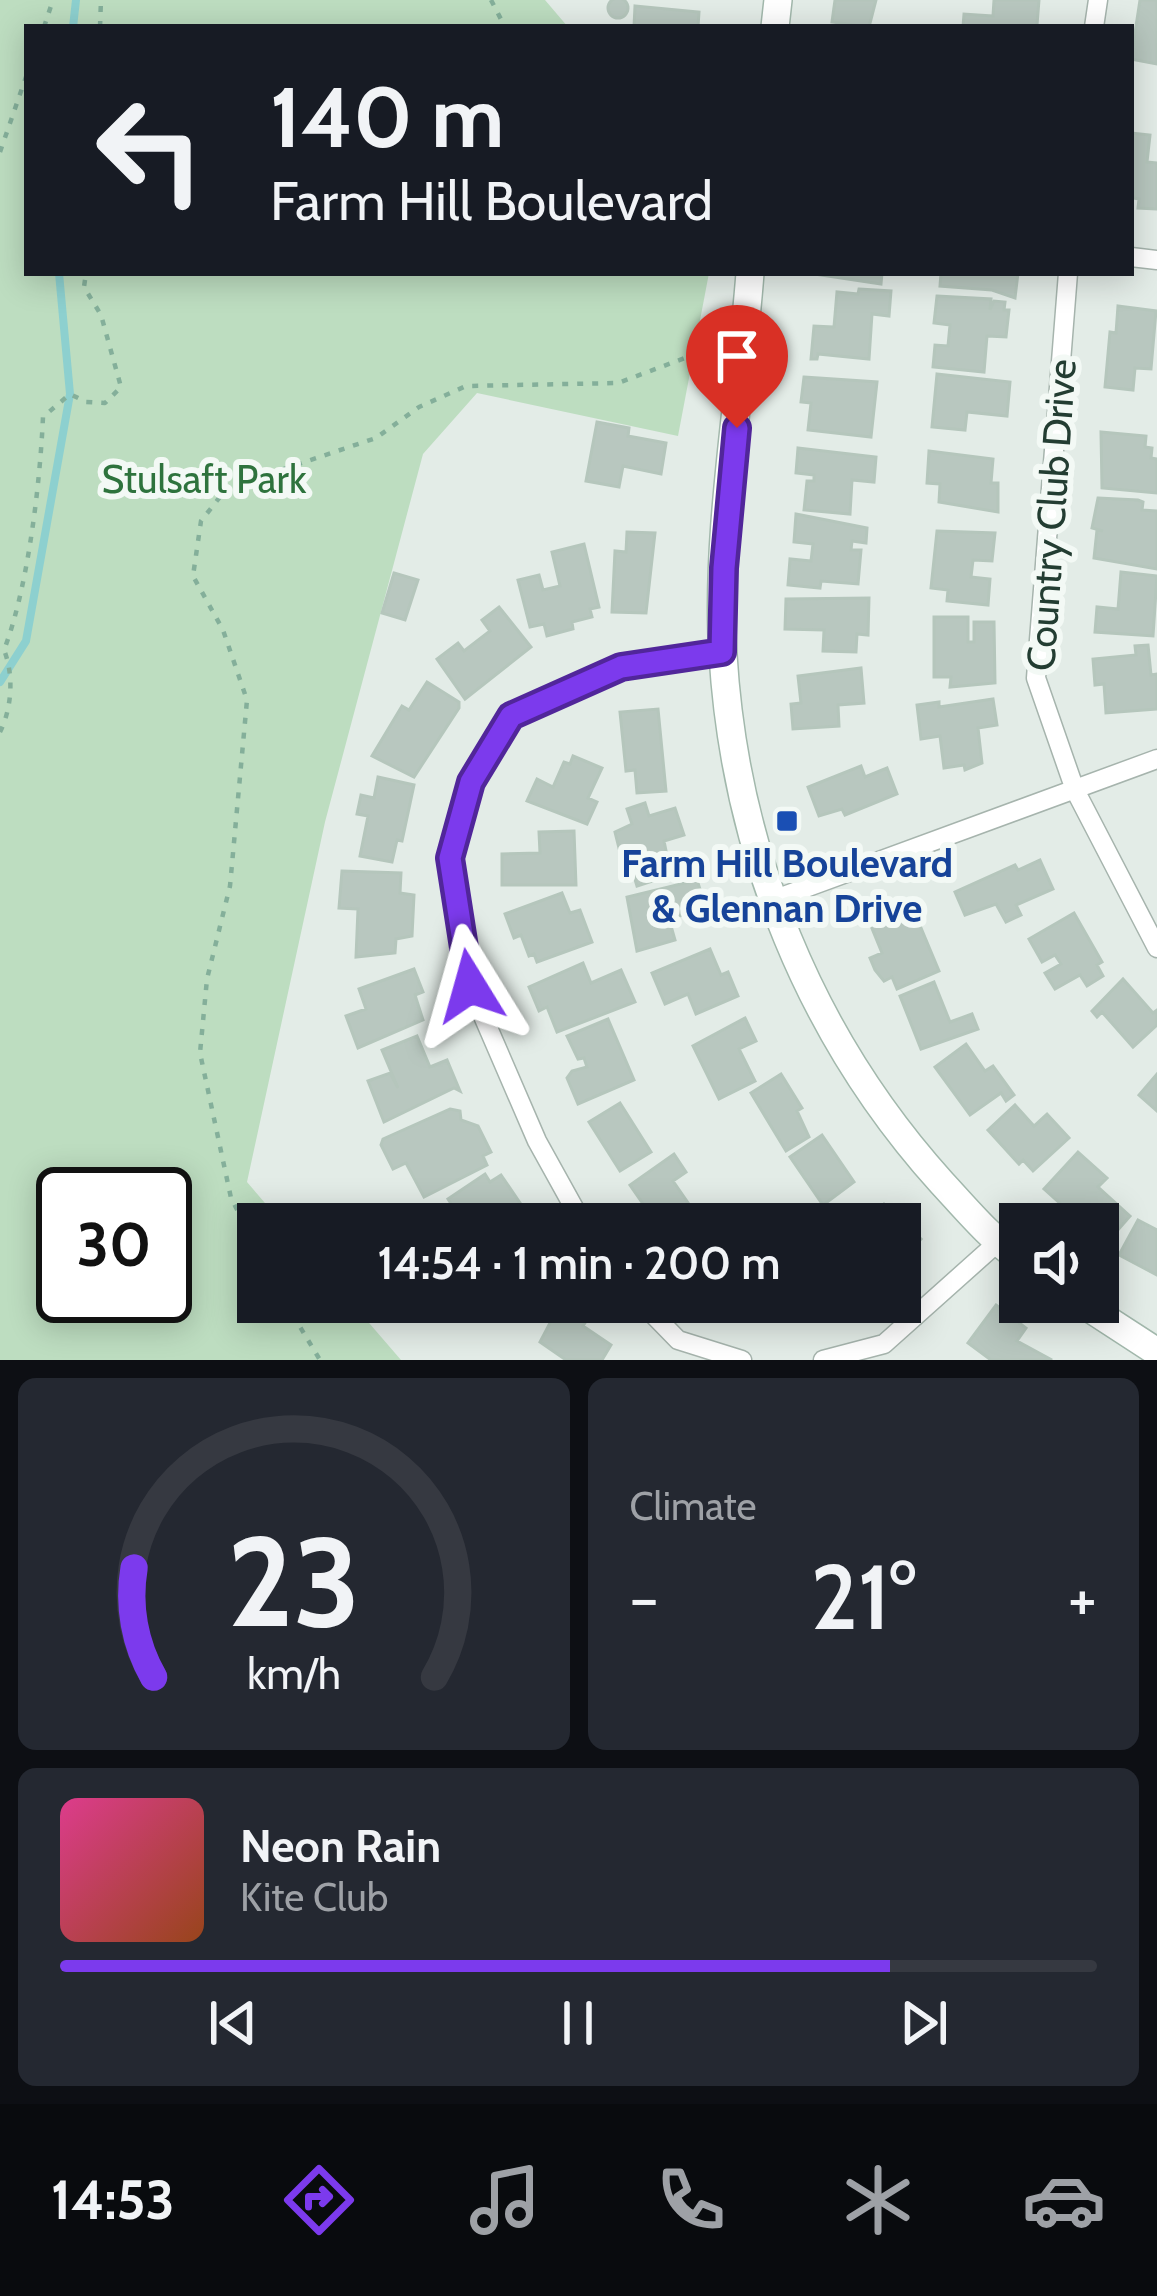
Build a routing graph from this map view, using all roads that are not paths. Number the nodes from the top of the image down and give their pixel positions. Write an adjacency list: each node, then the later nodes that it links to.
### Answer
1 (750, 276): 3 (main road)
2 (1068, 276): 5 (street, Country Club Drive)
3 (722, 652): 6 (main road); 8 (street)
4 (1157, 759): 5 (street)
5 (1075, 790): 6 (street); 7 (street, Country Club Drive)
6 (770, 901): 9 (main road)
7 (1157, 948)
8 (571, 1203)
9 (999, 1241)
10 (999, 1258): 15 (street)
11 (661, 1323): 14 (street)
12 (1112, 1323): 13 (main road)
13 (1157, 1352)
14 (742, 1360)
15 (824, 1360)

